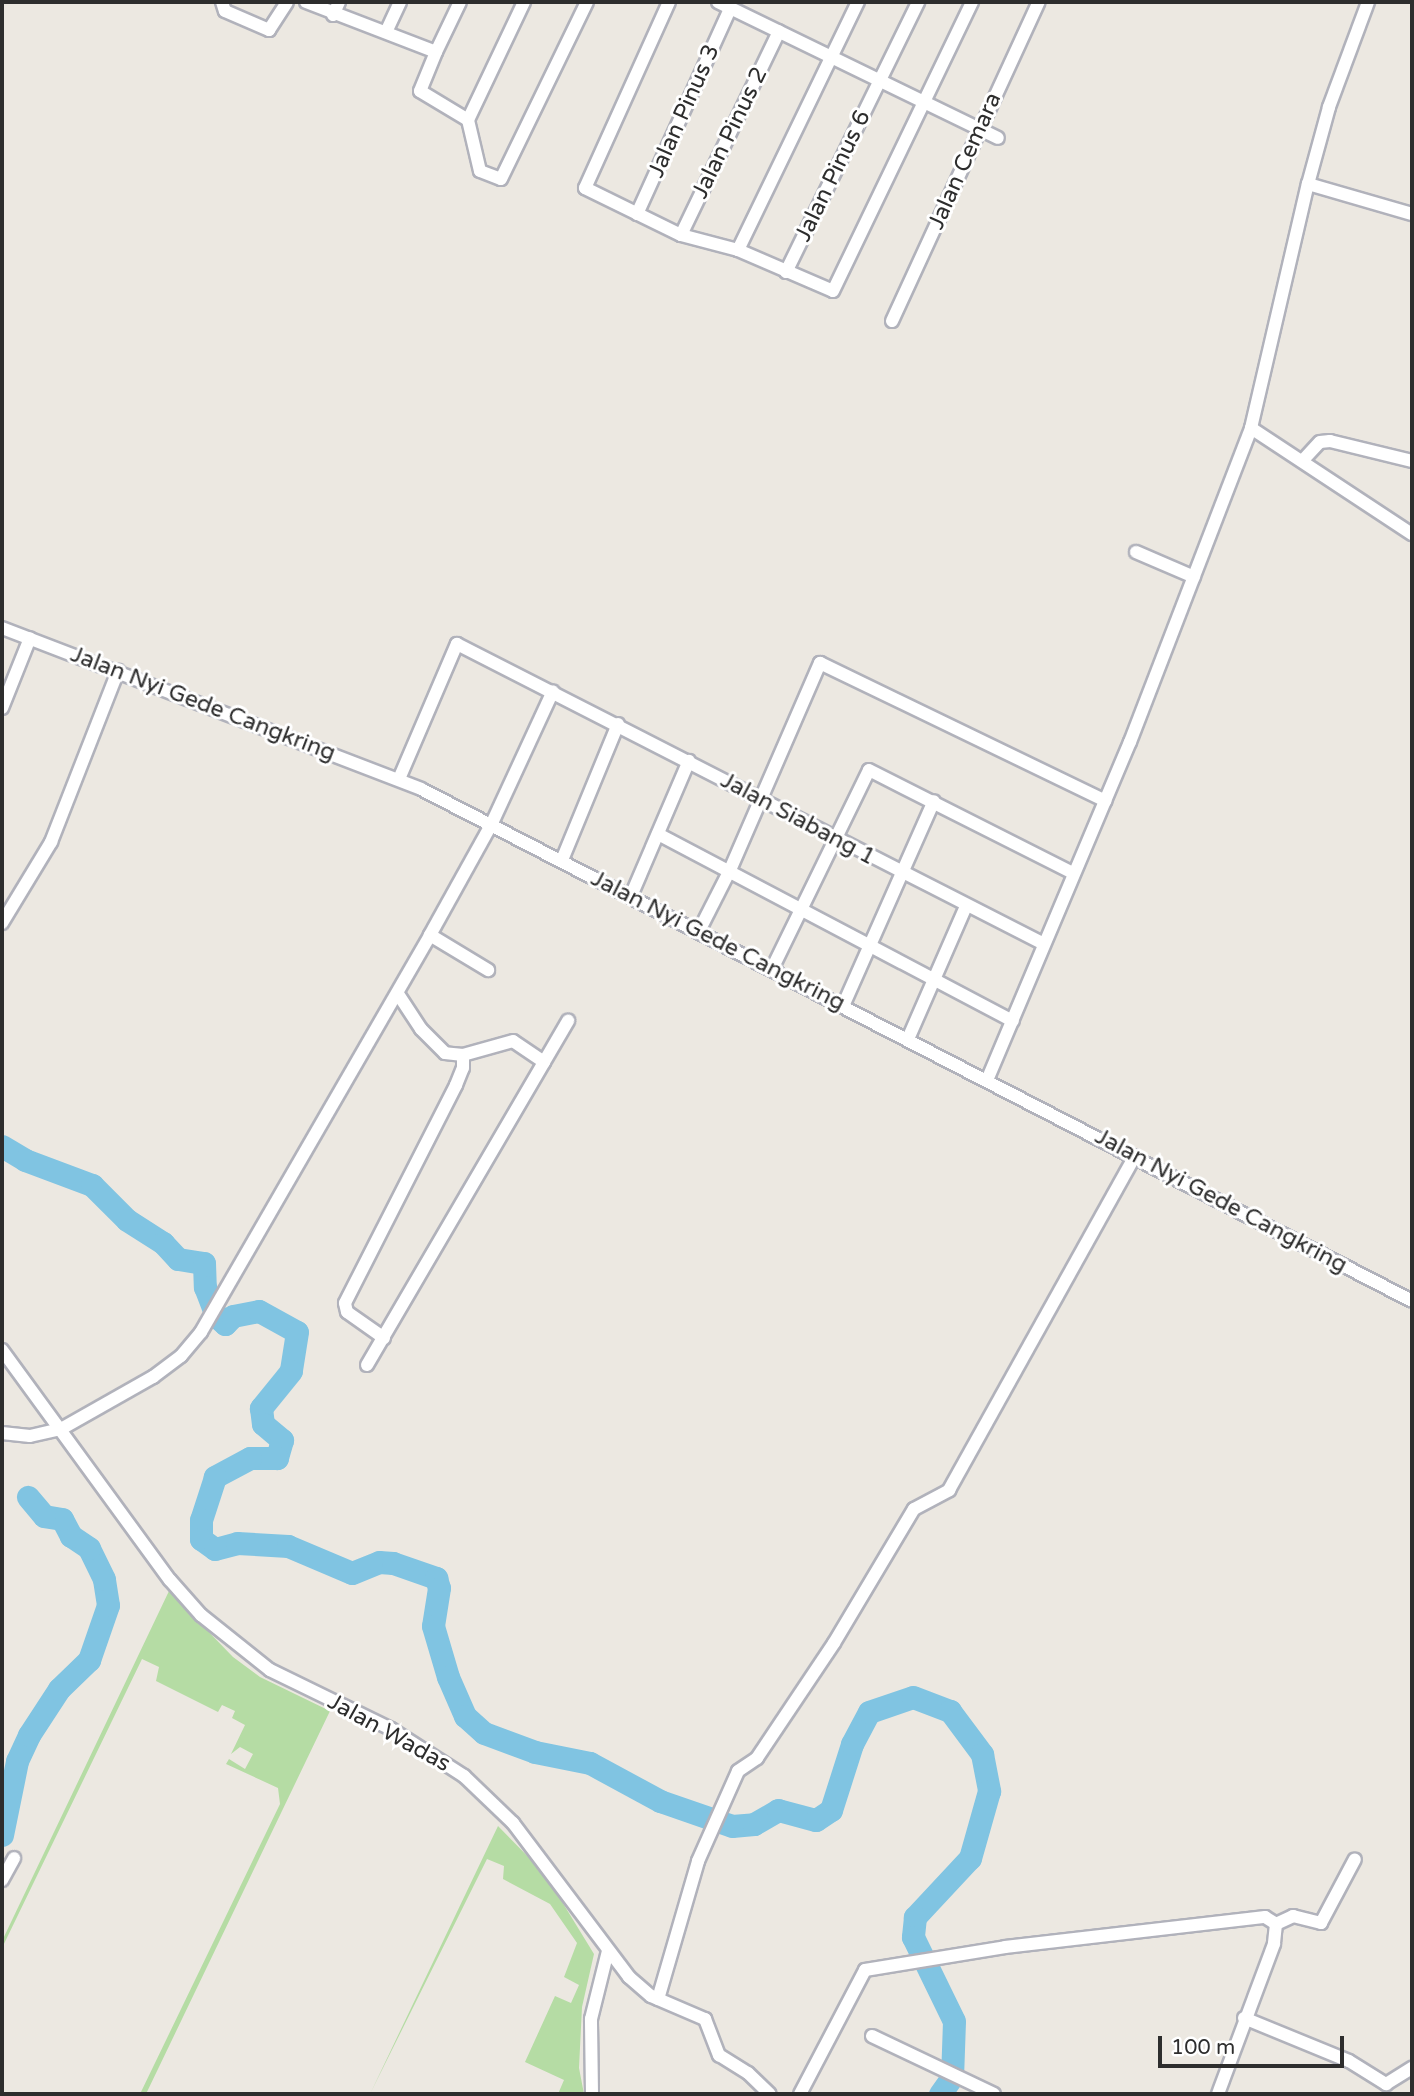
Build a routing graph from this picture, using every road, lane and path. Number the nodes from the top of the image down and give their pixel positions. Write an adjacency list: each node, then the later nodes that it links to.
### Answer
1 (222, 2): 2 (street)
2 (287, 2)
3 (306, 2): 17 (street)
4 (339, 2): 17 (street)
5 (400, 2): 18 (street)
6 (460, 2): 20 (street)
7 (524, 2): 24 (street)
8 (587, 2): 24 (street)
9 (670, 2): 28 (street)
10 (718, 2): 16 (street)
11 (858, 2): 21 (street)
12 (918, 2): 22 (street, Jalan Pinus 6)
13 (972, 2): 23 (street)
14 (1039, 2): 25 (street, Jalan Cemara)
15 (1368, 2): 27 (street)
16 (730, 9): 19 (street); 28 (street, Jalan Pinus 3)
17 (333, 15): 18 (street)
18 (387, 30): 20 (street)
19 (779, 31): 21 (street); 30 (street, Jalan Pinus 2)
20 (436, 52): 24 (street)
21 (831, 57): 22 (street); 31 (street)
22 (879, 81): 23 (street); 32 (street, Jalan Pinus 6)
23 (923, 102): 25 (street); 32 (street)
24 (468, 120)
25 (980, 128): 26 (street); 33 (street, Jalan Cemara)
26 (998, 138)
27 (1308, 184): 29 (street); 34 (street)
28 (637, 214): 30 (street)
29 (1412, 214)
30 (681, 235): 31 (street)
31 (738, 250): 32 (street)
32 (786, 272)
33 (892, 321)
34 (1251, 428): 35 (street); 39 (street)
35 (1304, 459): 36 (street); 37 (street)
36 (1412, 461)
37 (1412, 534)
38 (1136, 552): 39 (street)
39 (1194, 577): 49 (street)
40 (2, 628): 41 (street, Jalan Nyi Gede Cangkring)
41 (30, 638): 42 (street, Jalan Nyi Gede Cangkring); 44 (street)
42 (118, 671): 47 (street, Jalan Nyi Gede Cangkring); 61 (street)
43 (553, 691): 45 (street, Jalan Siabang 1); 47 (street, Jalan Siabang 1); 51 (street)
44 (2, 708)
45 (618, 724): 46 (street, Jalan Siabang 1); 54 (street)
46 (689, 761): 48 (street, Jalan Siabang 1); 52 (street)
47 (399, 779): 51 (street, Jalan Nyi Gede Cangkring)
48 (762, 797): 49 (street); 53 (street, Jalan Siabang 1); 55 (street)
49 (1105, 801): 57 (street)
50 (934, 802): 53 (street); 56 (street); 57 (street)
51 (492, 823): 54 (street, Jalan Nyi Gede Cangkring); 63 (street)
52 (658, 834): 55 (street); 58 (street)
53 (833, 836): 56 (street, Jalan Siabang 1); 59 (street)
54 (562, 860): 58 (street, Jalan Nyi Gede Cangkring)
55 (730, 870): 59 (street); 62 (street)
56 (899, 872): 60 (street, Jalan Siabang 1); 64 (street)
57 (1073, 873): 65 (street)
58 (631, 896): 62 (street, Jalan Nyi Gede Cangkring)
59 (802, 906): 64 (street); 66 (street)
60 (966, 906): 65 (street, Jalan Siabang 1); 68 (street)
61 (2, 923)
62 (699, 931): 66 (street, Jalan Nyi Gede Cangkring)
63 (430, 935): 67 (street); 69 (street)
64 (870, 943): 68 (street); 70 (street)
65 (1044, 944): 72 (street)
66 (772, 969): 70 (street, Jalan Nyi Gede Cangkring)
67 (488, 970)
68 (936, 980): 72 (street); 73 (street)
69 (398, 994): 74 (street); 82 (street)
70 (843, 1006): 73 (street, Jalan Nyi Gede Cangkring)
71 (568, 1021): 75 (street)
72 (1013, 1021): 76 (street)
73 (908, 1039): 76 (street, Jalan Nyi Gede Cangkring)
74 (463, 1055): 75 (street); 79 (street)
75 (544, 1062): 79 (street)
76 (988, 1078): 77 (street, Jalan Nyi Gede Cangkring)
77 (1135, 1156): 78 (street, Jalan Nyi Gede Cangkring); 89 (street)
78 (1412, 1301)
79 (384, 1338): 81 (street)
80 (2, 1350): 82 (street, Jalan Wadas)
81 (368, 1365)
82 (61, 1429): 83 (street); 88 (street, Jalan Wadas)
83 (2, 1433)
84 (13, 1858): 86 (street)
85 (1355, 1858): 87 (street)
86 (2, 1880)
87 (1276, 1924): 90 (street); 95 (street)
88 (608, 1951): 89 (street, Jalan Wadas); 93 (street)
89 (658, 1999): 94 (street, Jalan Wadas)
90 (1244, 2018): 92 (street); 97 (street)
91 (872, 2036): 96 (street)
92 (1412, 2068)
93 (592, 2094)
94 (770, 2094)
95 (800, 2094)
96 (994, 2094)
97 (1218, 2094)

